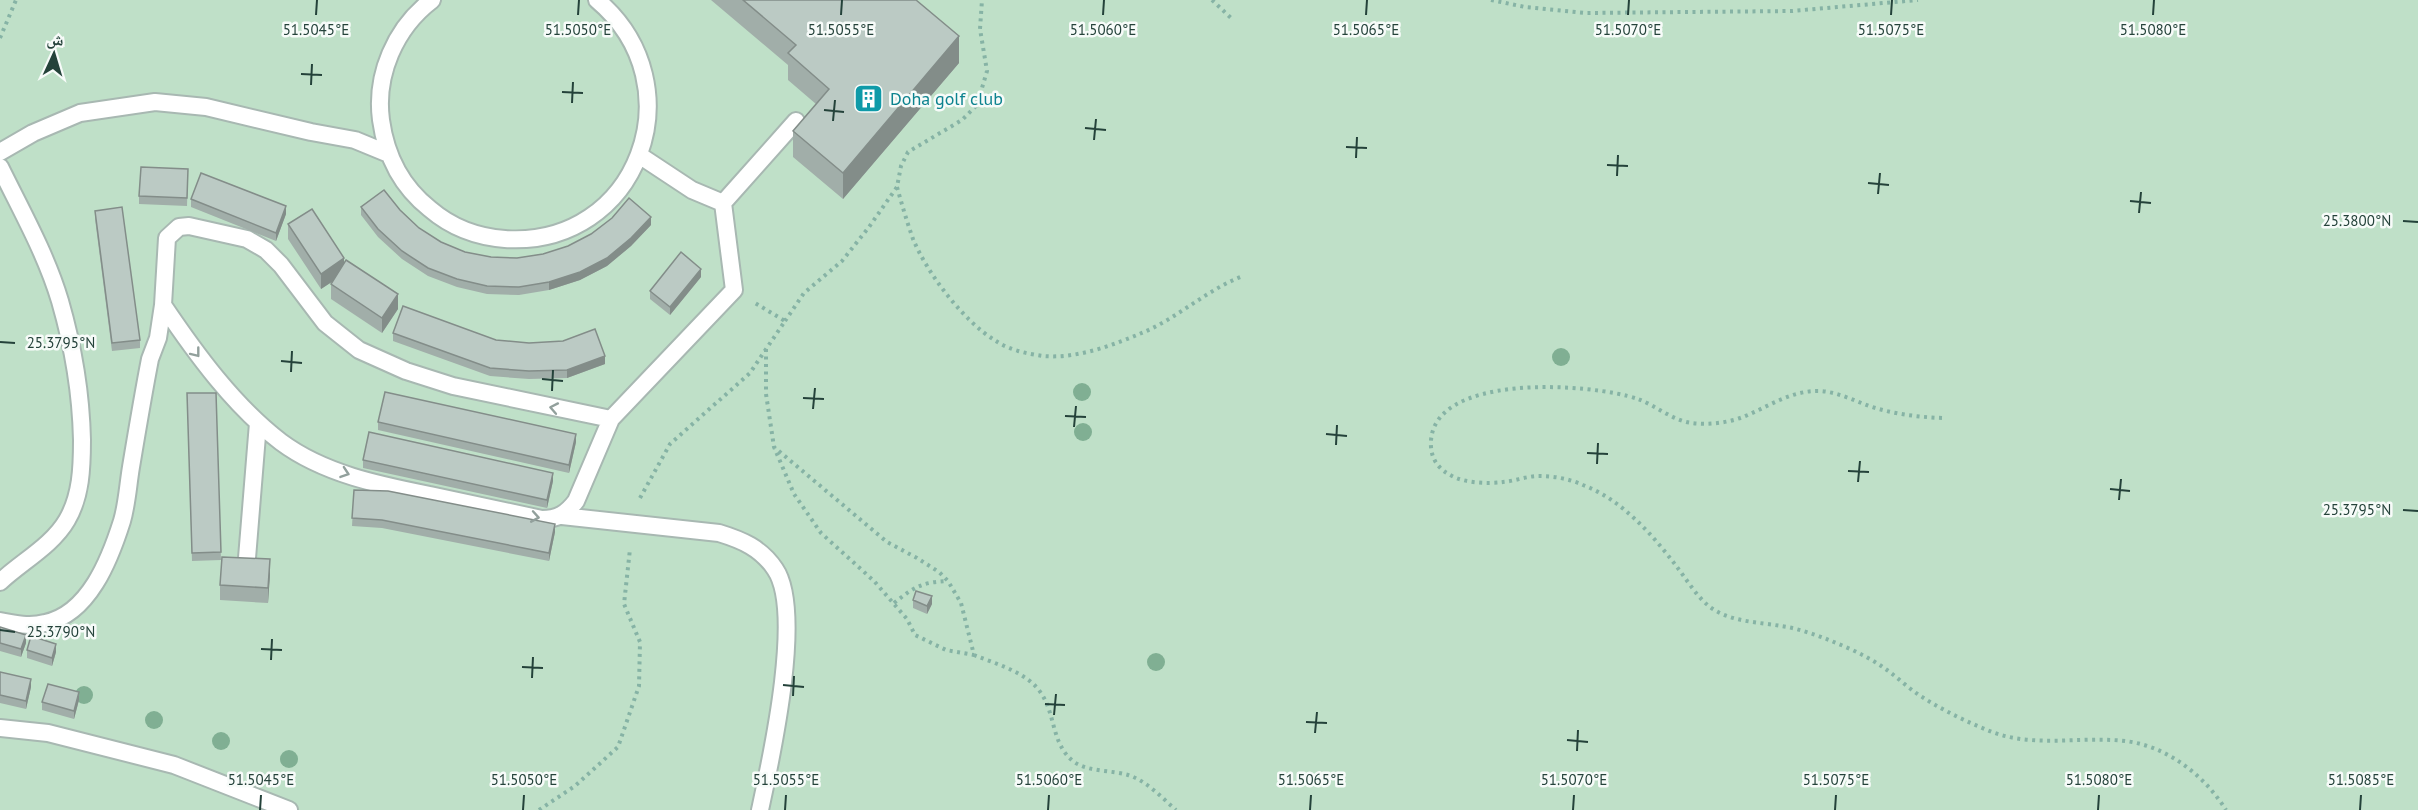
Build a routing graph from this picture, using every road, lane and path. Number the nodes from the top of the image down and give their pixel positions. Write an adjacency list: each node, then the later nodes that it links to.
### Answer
1 (16, 0): 9 (path)
2 (432, 0): 12 (lane)
3 (597, 0): 13 (lane)
4 (982, 0): 15 (path)
5 (1212, 0): 8 (path)
6 (1491, 0): 7 (path)
7 (1918, 0)
8 (1231, 18)
9 (0, 38)
10 (796, 121): 16 (lane)
11 (0, 152): 12 (lane)
12 (389, 154): 13 (lane)
13 (639, 155): 16 (lane)
14 (0, 167): 28 (lane)
15 (897, 187): 17 (path); 19 (path)
16 (723, 203): 22 (lane)
17 (1244, 276)
18 (163, 305): 22 (lane, one-way to 18); 23 (lane, one-way to 23); 30 (lane)
19 (785, 321)
20 (766, 349): 24 (path)
21 (1942, 418): 36 (path)
22 (611, 419): 25 (lane)
23 (258, 423): 25 (lane, one-way to 25); 26 (lane)
24 (774, 447): 27 (path); 29 (path)
25 (561, 516): 34 (lane)
26 (247, 558)
27 (948, 581): 29 (path); 31 (path)
28 (0, 582)
29 (894, 603): 31 (path)
30 (0, 621)
31 (974, 655): 35 (path)
32 (0, 728): 33 (lane)
33 (289, 810)
34 (760, 810)
35 (1176, 810)
36 (2226, 810)

